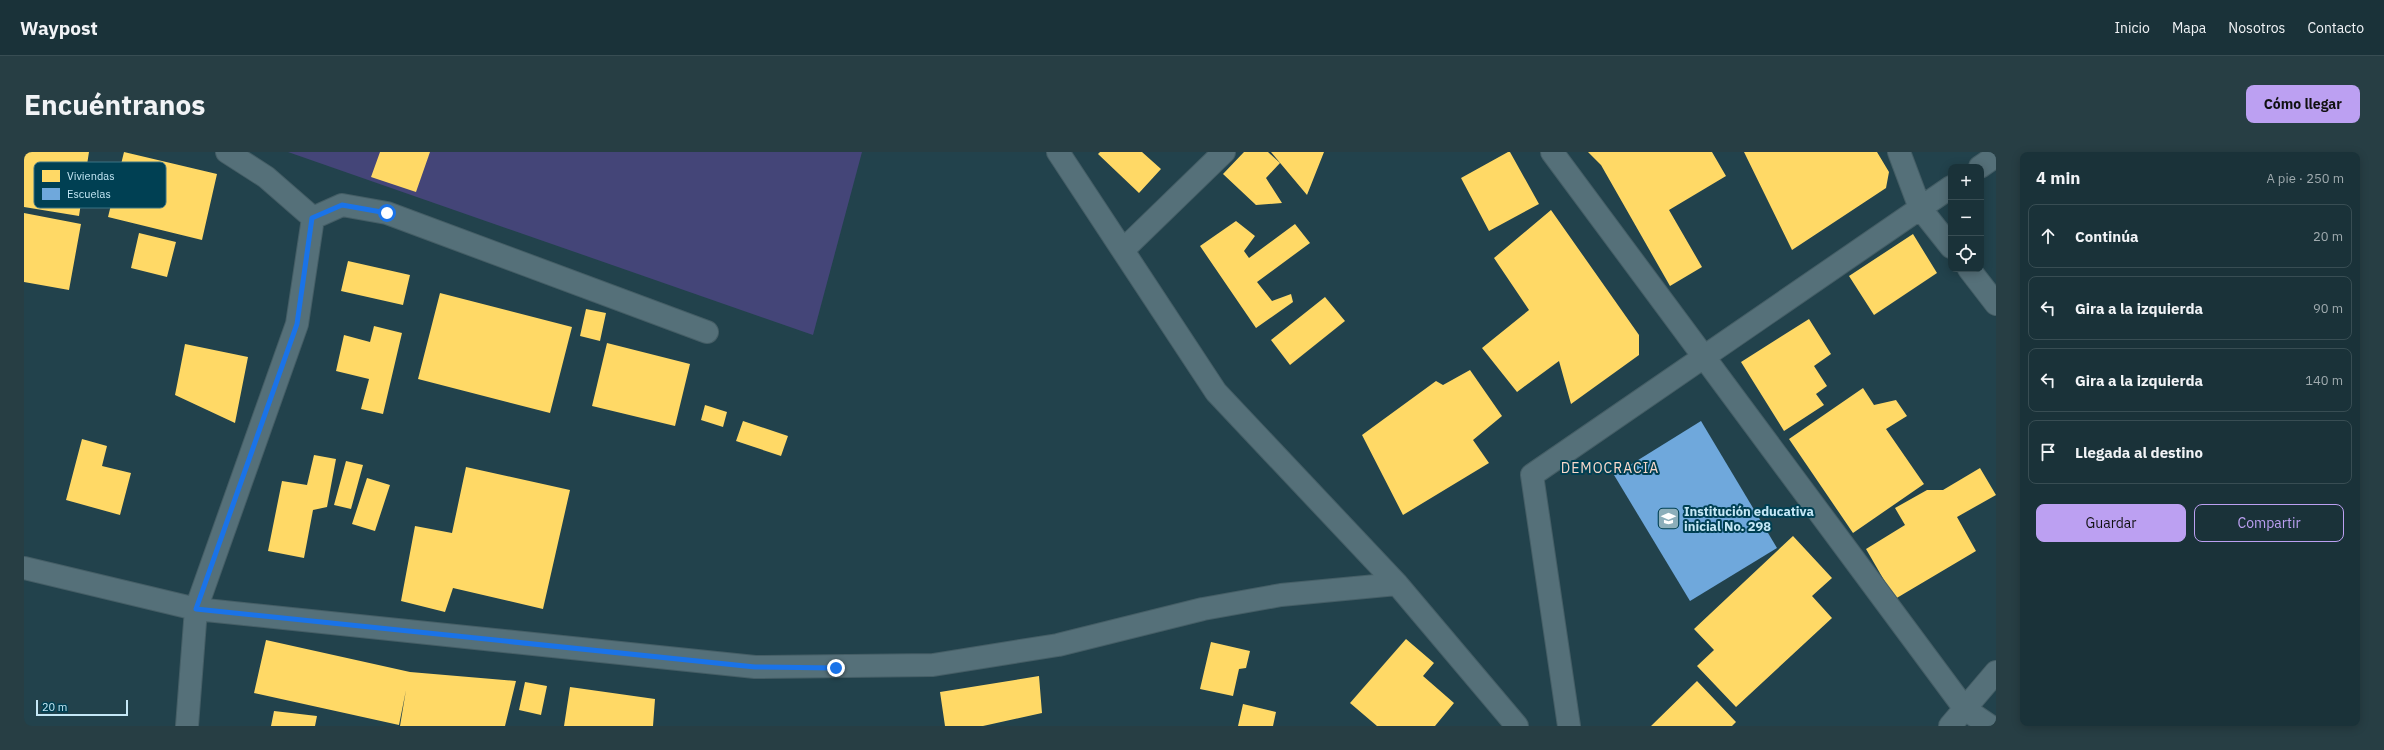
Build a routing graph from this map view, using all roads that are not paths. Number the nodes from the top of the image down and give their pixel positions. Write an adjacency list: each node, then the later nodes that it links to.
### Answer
1 (227, 152): 10 (street)
2 (1058, 152): 12 (street)
3 (1224, 152): 12 (street)
4 (1552, 152): 16 (street)
5 (1899, 152): 9 (street)
6 (1996, 156): 7 (street)
7 (1984, 164)
8 (1948, 189): 9 (street)
9 (1920, 208): 11 (street); 16 (street)
10 (312, 218): 15 (street); 19 (street)
11 (1948, 243)
12 (1123, 250): 18 (street)
13 (1971, 272): 14 (street)
14 (1996, 304)
15 (707, 332)
16 (1705, 356): 21 (street); 24 (street)
17 (24, 568): 19 (street)
18 (1397, 584): 19 (street); 23 (street)
19 (196, 609): 22 (street)
20 (1996, 672): 21 (street)
21 (1965, 708): 25 (street); 26 (street)
22 (187, 726)
23 (1517, 726)
24 (1570, 726)
25 (1950, 726)
26 (1990, 726)

